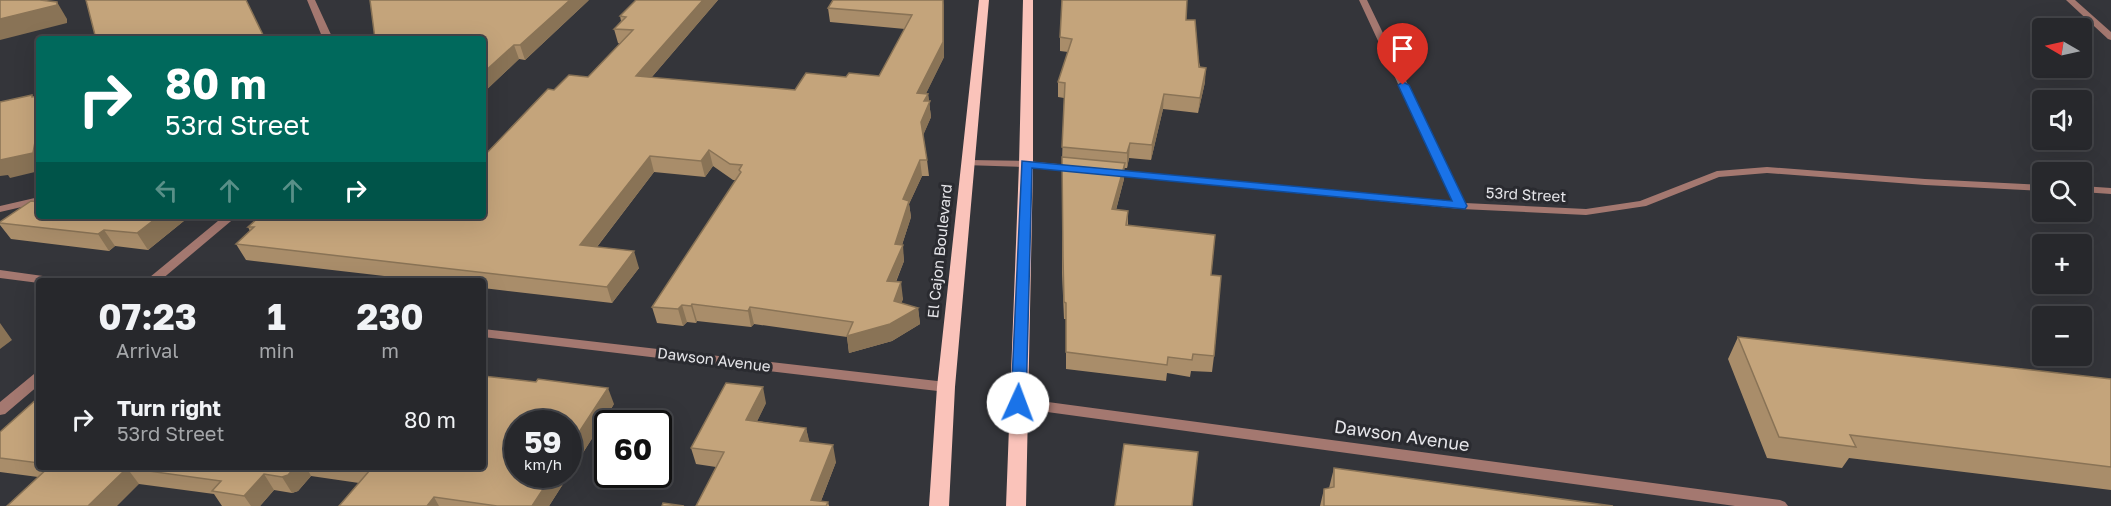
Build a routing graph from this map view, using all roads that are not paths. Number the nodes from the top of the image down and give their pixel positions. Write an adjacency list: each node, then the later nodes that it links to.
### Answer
1 (311, 0): 6 (street)
2 (984, 0): 8 (main road, El Cajon Boulevard)
3 (1028, 0): 9 (main road)
4 (1363, 0): 14 (street)
5 (2070, 0): 7 (street)
6 (326, 36)
7 (2111, 38)
8 (968, 163): 9 (street, 53rd Street); 22 (main road, El Cajon Boulevard)
9 (1026, 164): 14 (street, 53rd Street); 23 (main road)
10 (2032, 187): 14 (street, 53rd Street)
11 (2092, 190): 12 (street)
12 (2111, 191)
13 (36, 201): 15 (street)
14 (1461, 206)
15 (0, 209)
16 (227, 219): 18 (street)
17 (0, 274): 19 (street)
18 (156, 278)
19 (36, 279)
20 (486, 333): 22 (street, Dawson Avenue)
21 (36, 380): 24 (street)
22 (946, 387): 25 (main road, El Cajon Boulevard)
23 (1018, 403): 26 (main road); 27 (street, Dawson Avenue)
24 (0, 410)
25 (939, 506)
26 (1016, 506)
27 (1780, 506)

